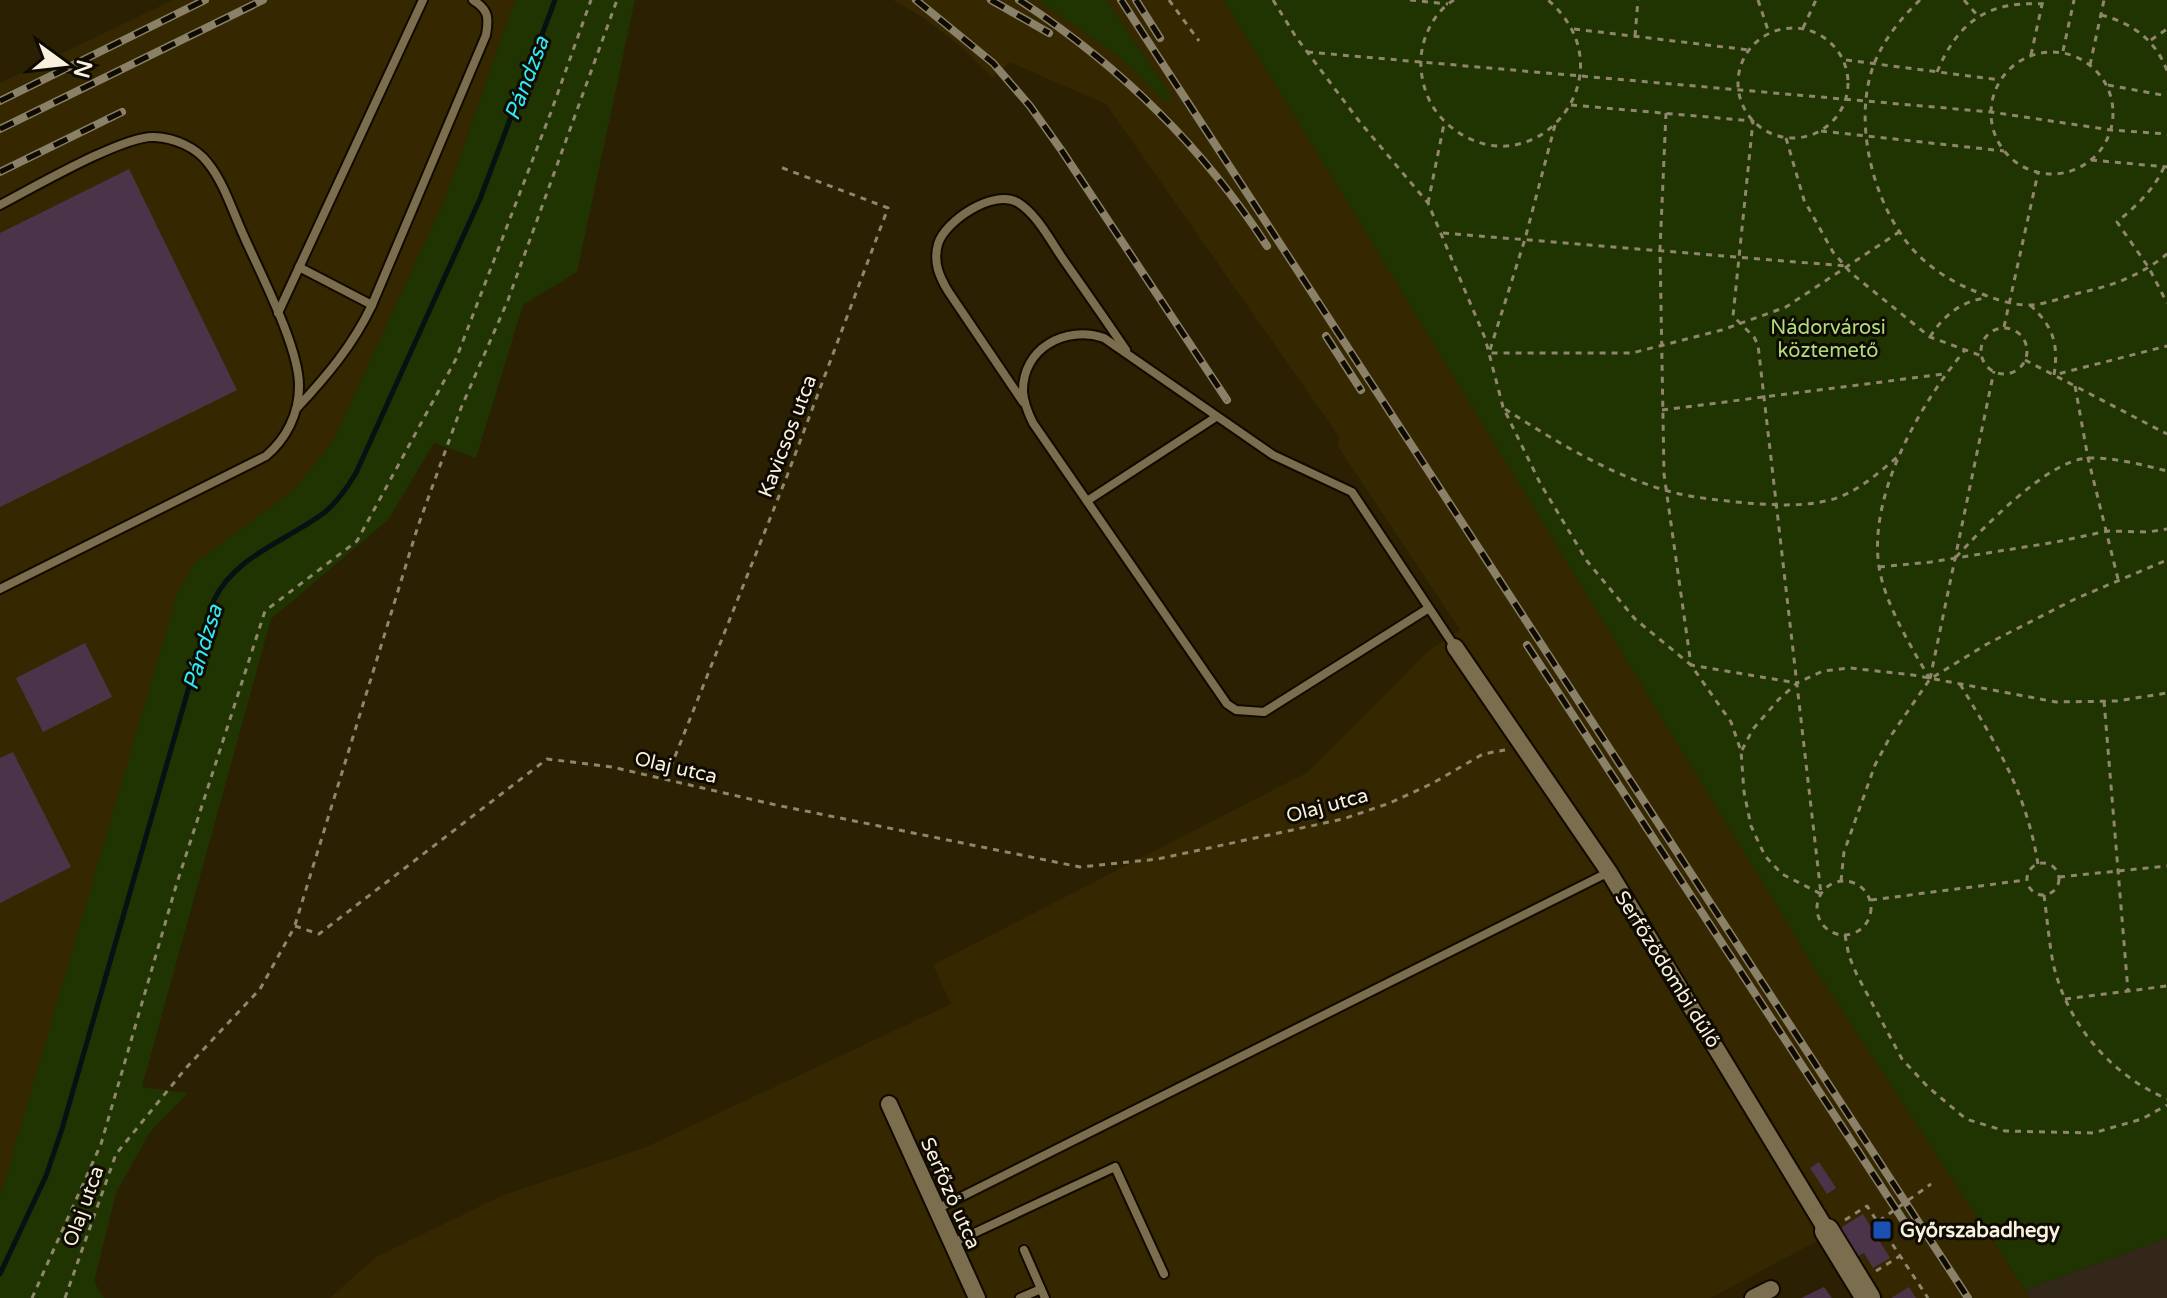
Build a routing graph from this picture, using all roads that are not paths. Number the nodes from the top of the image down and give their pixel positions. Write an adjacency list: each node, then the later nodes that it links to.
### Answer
1 (423, 0): 4 (lane)
2 (473, 0): 5 (lane)
3 (0, 205): 6 (lane)
4 (299, 267): 5 (lane); 6 (lane)
5 (372, 305): 9 (lane)
6 (278, 313): 9 (lane)
7 (1131, 357): 8 (lane); 8 (lane); 10 (lane)
8 (1025, 406): 11 (lane)
9 (296, 409): 12 (lane)
10 (1216, 417): 11 (lane); 13 (lane)
11 (1087, 501): 13 (lane)
12 (0, 589)
13 (1429, 608): 14 (lane)
14 (1455, 647): 15 (street, Serfőződombi dűlő)
15 (1609, 872): 17 (lane); 18 (street, Serfőződombi dűlő)
16 (889, 1104): 17 (street, Serfőző utca)
17 (936, 1209): 19 (street, Serfőző utca)
18 (1827, 1231): 23 (street, Serfőződombi dűlő)
19 (952, 1243): 21 (lane); 25 (street, Serfőző utca)
20 (1024, 1250): 24 (lane)
21 (1164, 1274)
22 (1771, 1289): 27 (street)
23 (1863, 1290)
24 (1043, 1293): 26 (lane)
25 (977, 1298)
26 (1020, 1298)
27 (1753, 1298)

